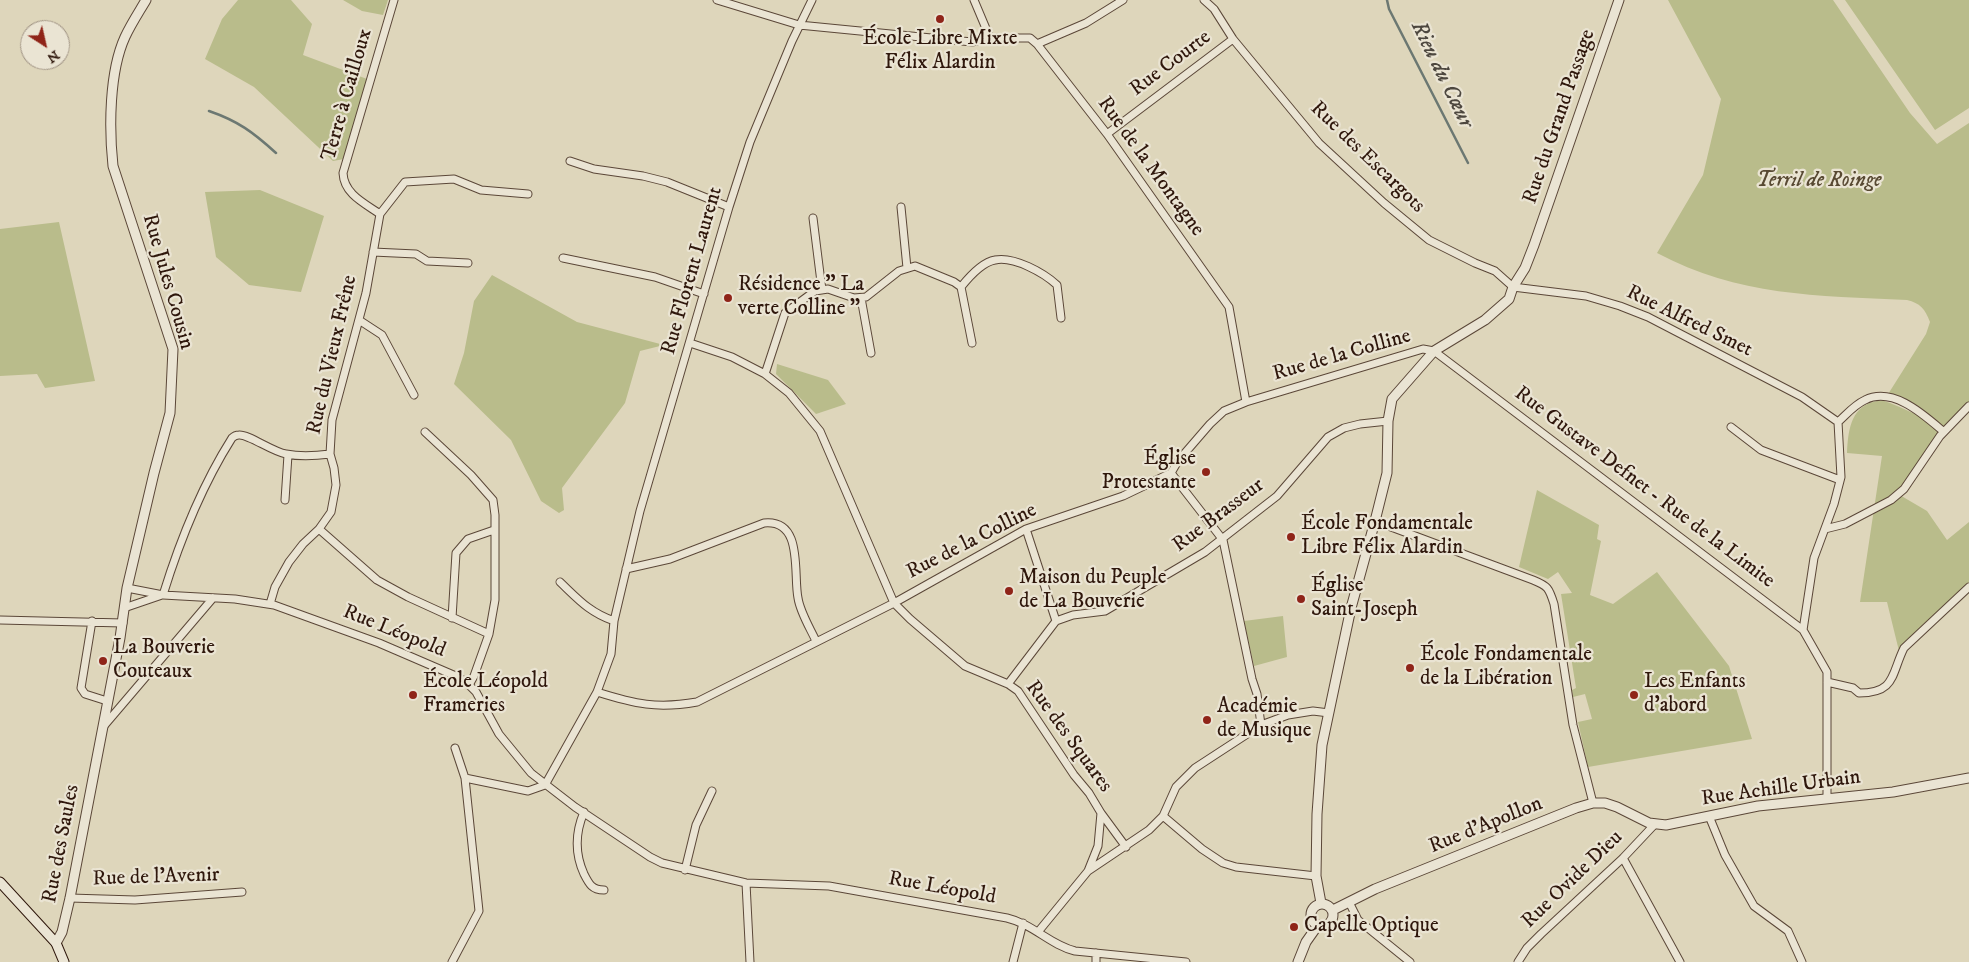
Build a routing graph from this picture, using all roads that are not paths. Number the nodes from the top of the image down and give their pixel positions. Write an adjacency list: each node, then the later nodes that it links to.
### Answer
1 (146, 0): 58 (street, Rue Jules Cousin)
2 (394, 0): 18 (street, Terre à Cailloux)
3 (717, 0): 9 (street)
4 (812, 0): 9 (street, Rue Florent Laurent)
5 (974, 0): 10 (street)
6 (1123, 0): 12 (street)
7 (1204, 0): 11 (street, Rue des Escargots)
8 (1619, 0): 24 (street, Rue du Grand Passage)
9 (799, 26): 10 (street); 16 (street, Rue Florent Laurent)
10 (990, 38): 12 (street)
11 (1233, 39): 13 (street, Rue Courte); 24 (street, Rue des Escargots)
12 (1037, 44): 13 (street, Rue de la Montagne)
13 (1107, 134): 37 (street, Rue de la Montagne)
14 (570, 161): 16 (street)
15 (528, 194): 18 (street)
16 (729, 207): 27 (street, Rue Florent Laurent)
17 (901, 207): 23 (street)
18 (380, 214): 20 (street, Rue du Vieux Frêne)
19 (814, 218): 26 (street)
20 (373, 252): 22 (street); 30 (street, Rue du Vieux Frêne)
21 (563, 258): 27 (street)
22 (468, 263)
23 (908, 268): 25 (street); 28 (street)
24 (1513, 286): 33 (street); 40 (street, Rue Alfred Smet)
25 (961, 287): 29 (street); 32 (street)
26 (822, 290): 28 (street); 35 (street)
27 (704, 294): 31 (street, Rue Florent Laurent)
28 (861, 298): 34 (street)
29 (1061, 318)
30 (359, 320): 36 (street); 44 (street, Rue du Vieux Frêne)
31 (690, 343): 35 (street); 55 (street, Rue Florent Laurent)
32 (972, 343)
33 (1434, 351): 37 (street, Rue de la Colline); 39 (street); 70 (street, Rue Gustave Defnet - Rue de la Limite)
34 (871, 353)
35 (765, 374): 61 (street)
36 (414, 396)
37 (1246, 402): 46 (street, Rue de la Colline)
38 (1969, 406): 43 (street)
39 (1388, 421): 49 (street); 54 (street, Rue Brasseur)
40 (1838, 422): 43 (street); 47 (street)
41 (1731, 427): 47 (street)
42 (425, 432): 53 (street)
43 (1944, 432): 52 (street)
44 (330, 454): 45 (street); 50 (street, Rue du Vieux Frêne)
45 (288, 455): 48 (street); 59 (street)
46 (1171, 473): 51 (street, Rue de la Colline); 54 (street)
47 (1840, 480): 52 (street)
48 (285, 500)
49 (1375, 521): 78 (street); 87 (street)
50 (319, 529): 62 (street, Rue du Vieux Frêne); 64 (street)
51 (1026, 529): 61 (street, Rue de la Colline); 68 (street)
52 (1825, 529): 70 (street)
53 (494, 530): 64 (street); 71 (street)
54 (1223, 540): 68 (street, Rue Brasseur); 79 (street)
55 (626, 569): 67 (street, Rue Florent Laurent); 72 (street)
56 (560, 582): 67 (street)
57 (1969, 587): 73 (street)
58 (127, 588): 59 (street, Rue Léopold); 63 (street, Rue Jules Cousin)
59 (164, 595): 60 (street, Rue Léopold); 63 (street, Rue Léopold)
60 (213, 598): 62 (street, Rue Léopold); 80 (street, Rue des Saules)
61 (894, 603): 72 (street, Rue de la Colline); 74 (street, Rue des Squares)
62 (270, 604): 75 (street, Rue Léopold)
63 (124, 608): 69 (street, Rue des Saules)
64 (452, 618): 71 (street)
65 (0, 620): 66 (street)
66 (92, 621): 69 (street); 77 (street)
67 (614, 621): 76 (street, Rue Florent Laurent)
68 (1056, 621): 74 (street)
69 (123, 623): 77 (street, Rue des Saules)
70 (1803, 630): 73 (street, Rue Gustave Defnet - Rue de la Limite)
71 (490, 634): 75 (street)
72 (816, 642): 76 (street, Rue de la Colline)
73 (1827, 682): 86 (street)
74 (1008, 684): 89 (street, Rue des Squares)
75 (469, 685): 84 (street, Rue Léopold)
76 (597, 692): 84 (street, Rue Florent Laurent)
77 (107, 701): 80 (street, Rue des Saules)
78 (1329, 713): 79 (street); 97 (street)
79 (1261, 725): 90 (street)
80 (102, 730): 102 (street, Rue des Saules)
81 (455, 748): 82 (street)
82 (465, 778): 84 (street); 112 (street)
83 (1969, 778): 86 (street, Rue Achille Urbain)
84 (545, 785): 88 (street, Rue Léopold)
85 (712, 791): 95 (street)
86 (1827, 798): 91 (street, Rue Achille Urbain)
87 (1593, 803): 92 (street, Rue d'Apollon); 103 (street, Rue d'Apollon)
88 (584, 812): 95 (street, Rue Léopold); 100 (street)
89 (1101, 813): 93 (street); 96 (street, Rue des Squares)
90 (1163, 816): 93 (street); 97 (street)
91 (1708, 816): 92 (street, Rue Achille Urbain); 121 (street)
92 (1655, 824): 94 (street, Rue Ovide Dieu)
93 (1126, 847): 96 (street)
94 (1622, 858): 119 (street, Rue Ovide Dieu); 120 (street)
95 (685, 870): 99 (street, Rue Léopold)
96 (1088, 871): 108 (street, Rue des Squares)
97 (1316, 876): 104 (street)
98 (0, 882): 109 (street)
99 (746, 884): 106 (street, Rue Léopold); 113 (street)
100 (604, 890)
101 (242, 892): 102 (street, Rue de l'Avenir)
102 (70, 898): 109 (street, Rue des Saules)
103 (1349, 902): 105 (street, Rue d'Apollon); 118 (street)
104 (1321, 904): 105 (street); 107 (street)
105 (1333, 910): 107 (street)
106 (1023, 923): 108 (street, Rue Léopold); 114 (street)
107 (1318, 925): 117 (street)
108 (1038, 932): 110 (street, Rue Léopold)
109 (56, 943): 111 (street)
110 (1096, 953): 115 (street); 116 (street, Rue Léopold)
111 (64, 962)
112 (452, 962)
113 (750, 962)
114 (1013, 962)
115 (1096, 962)
116 (1186, 962)
117 (1298, 962)
118 (1410, 962)
119 (1518, 962)
120 (1680, 962)
121 (1802, 962)

